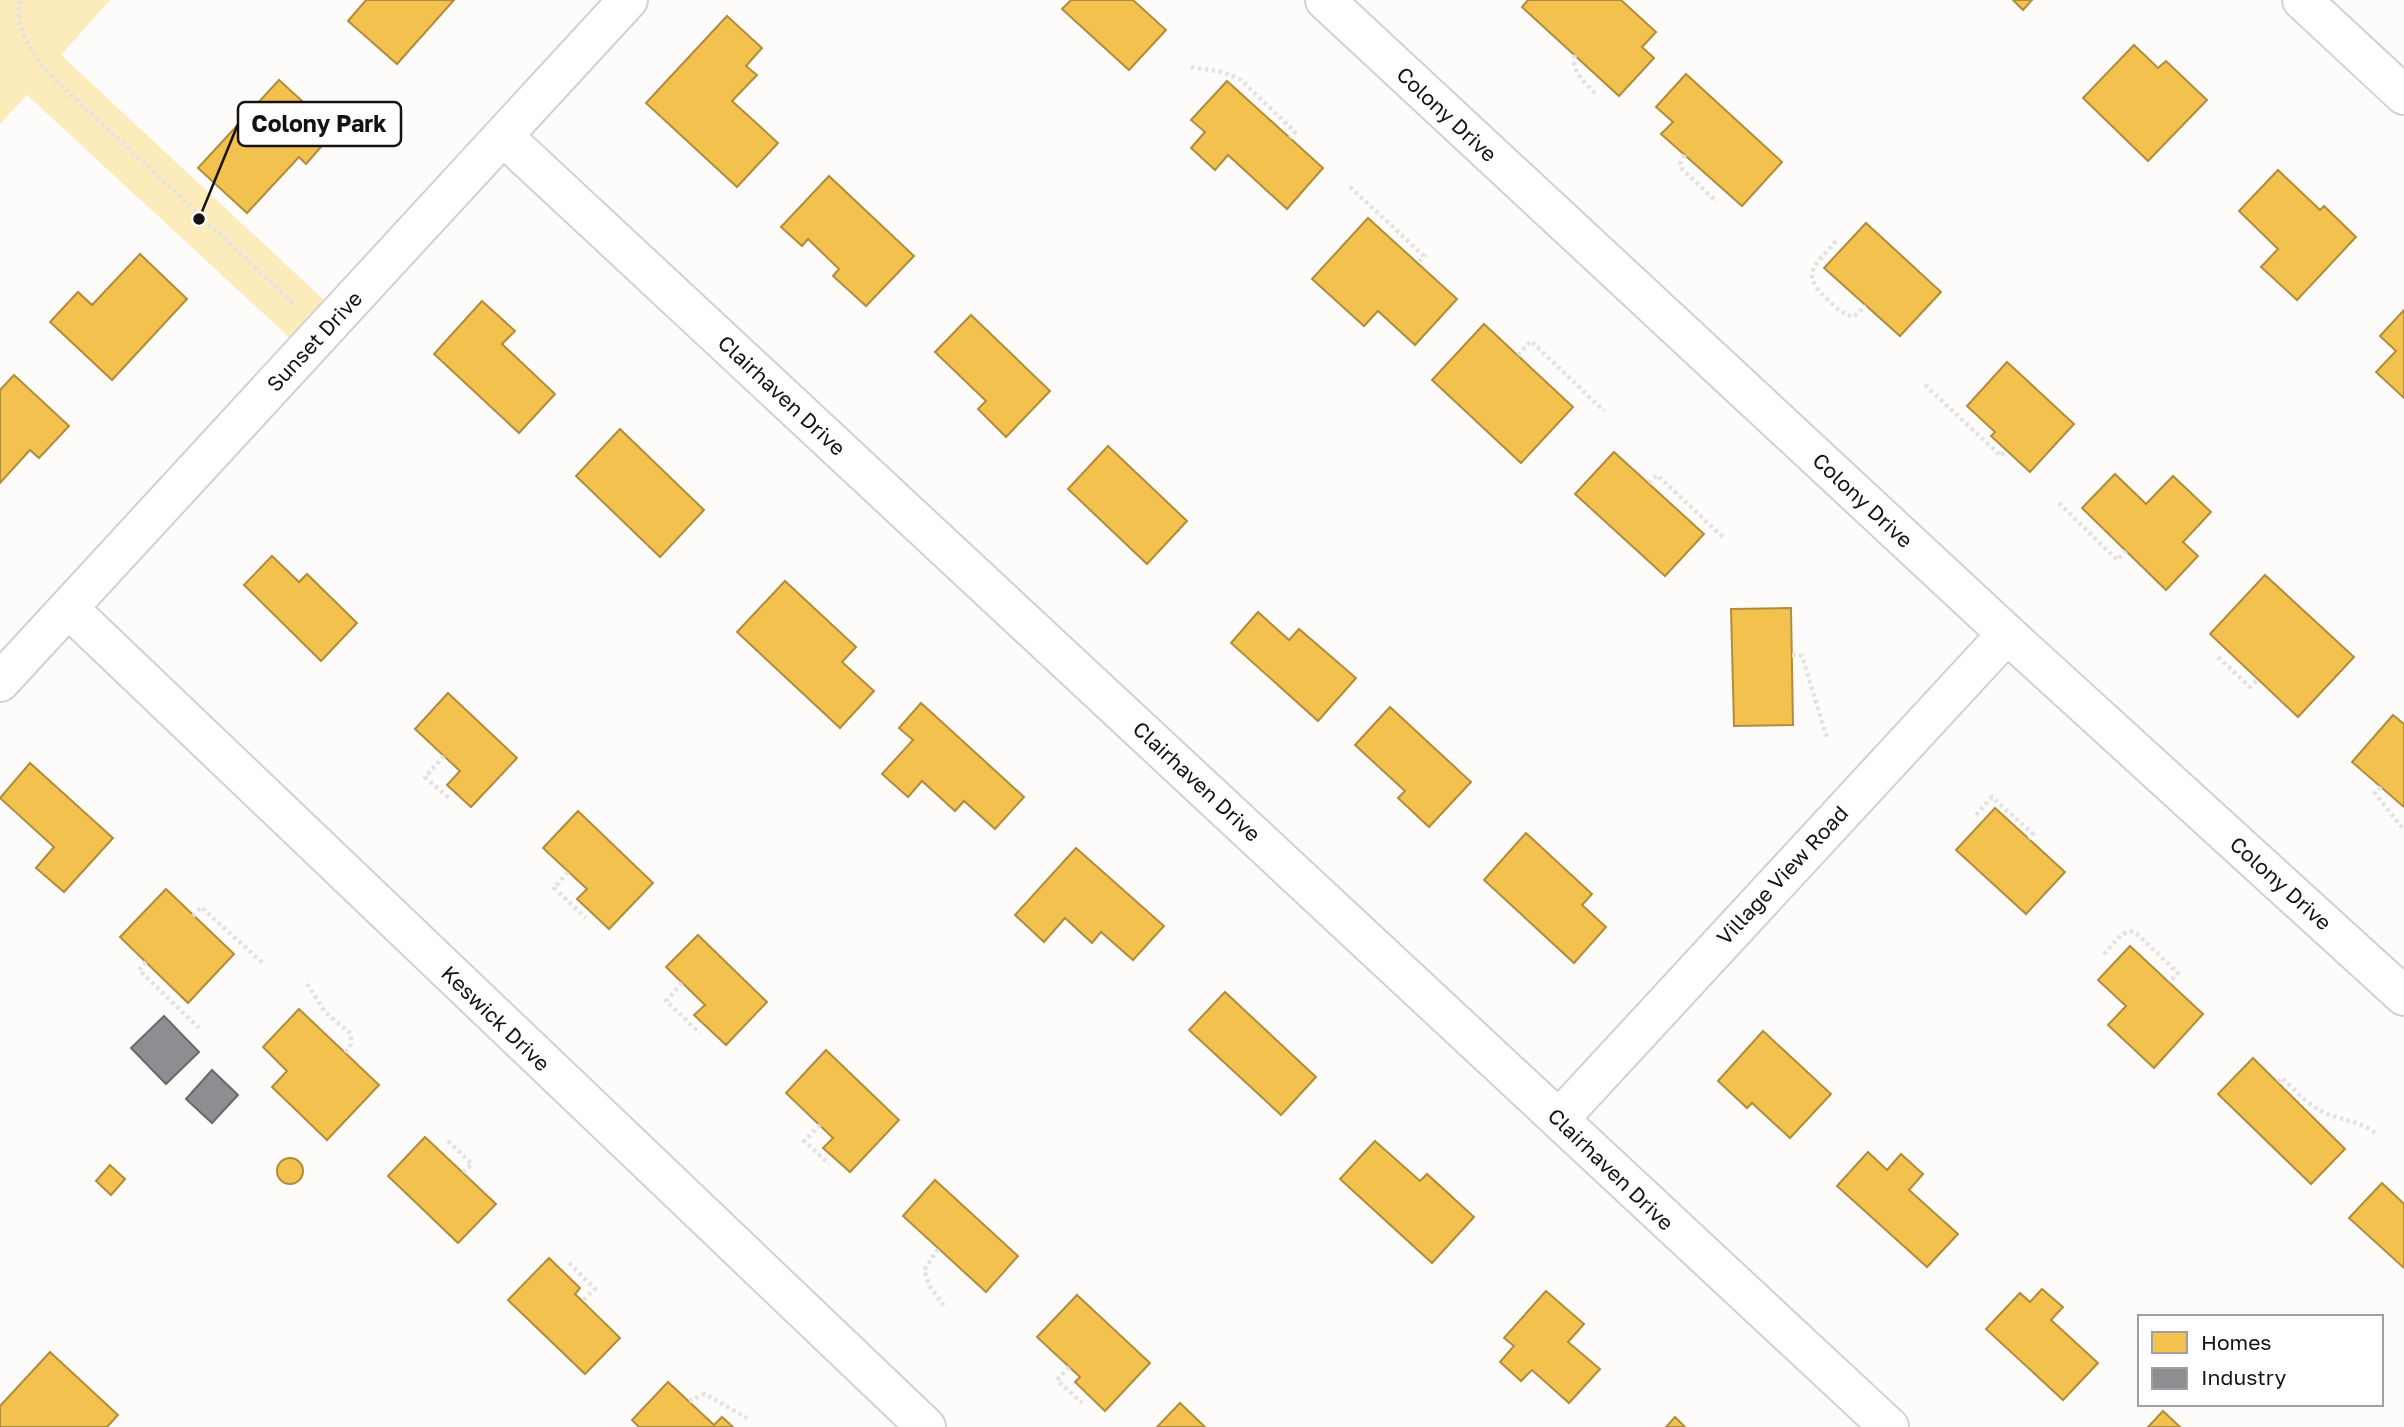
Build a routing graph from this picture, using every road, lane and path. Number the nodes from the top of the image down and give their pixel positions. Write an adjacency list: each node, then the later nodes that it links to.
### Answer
1 (20, 0): 17 (path)
2 (628, 0): 9 (street, Sunset Drive)
3 (1325, 0): 27 (street, Colony Drive)
4 (2302, 0): 8 (street)
5 (1575, 55): 7 (path)
6 (1191, 67): 10 (path)
7 (1595, 93)
8 (2404, 95)
9 (504, 137): 26 (street, Sunset Drive); 53 (street, Clairhaven Drive)
10 (1290, 138)
11 (1685, 155): 13 (path)
12 (1350, 187): 15 (path)
13 (1717, 202)
14 (1836, 241): 16 (path)
15 (1418, 263)
16 (1866, 306)
17 (303, 313)
18 (1518, 355): 20 (path)
19 (1925, 385): 21 (path)
20 (1604, 411)
21 (2006, 450)
22 (1649, 484): 24 (path)
23 (2059, 503): 25 (path)
24 (1725, 539)
25 (2126, 551)
26 (68, 608): 31 (street, Sunset Drive); 67 (street, Keswick Drive)
27 (2007, 634): 48 (street, Colony Drive); 53 (street, Village View Road)
28 (1792, 655): 32 (path)
29 (2218, 657): 30 (path)
30 (2258, 679)
31 (0, 682)
32 (1827, 738)
33 (444, 756): 35 (path)
34 (2381, 787): 37 (path)
35 (450, 799)
36 (1976, 815): 38 (path)
37 (2404, 830)
38 (2029, 839)
39 (568, 872): 41 (path)
40 (193, 916): 44 (path)
41 (586, 918)
42 (2104, 954): 45 (path)
43 (146, 962): 49 (path)
44 (264, 964)
45 (2169, 982)
46 (682, 983): 50 (path)
47 (307, 984): 51 (path)
48 (2404, 996)
49 (199, 1028)
50 (700, 1033)
51 (345, 1053)
52 (2278, 1082): 55 (path)
53 (1559, 1119): 68 (street, Clairhaven Drive)
54 (820, 1125): 57 (path)
55 (2376, 1134)
56 (448, 1141): 58 (path)
57 (828, 1164)
58 (463, 1173)
59 (938, 1249): 62 (path)
60 (569, 1263): 61 (path)
61 (582, 1301)
62 (944, 1306)
63 (1069, 1367): 65 (path)
64 (689, 1401): 66 (path)
65 (1082, 1403)
66 (747, 1418)
67 (926, 1427)
68 (1889, 1427)

